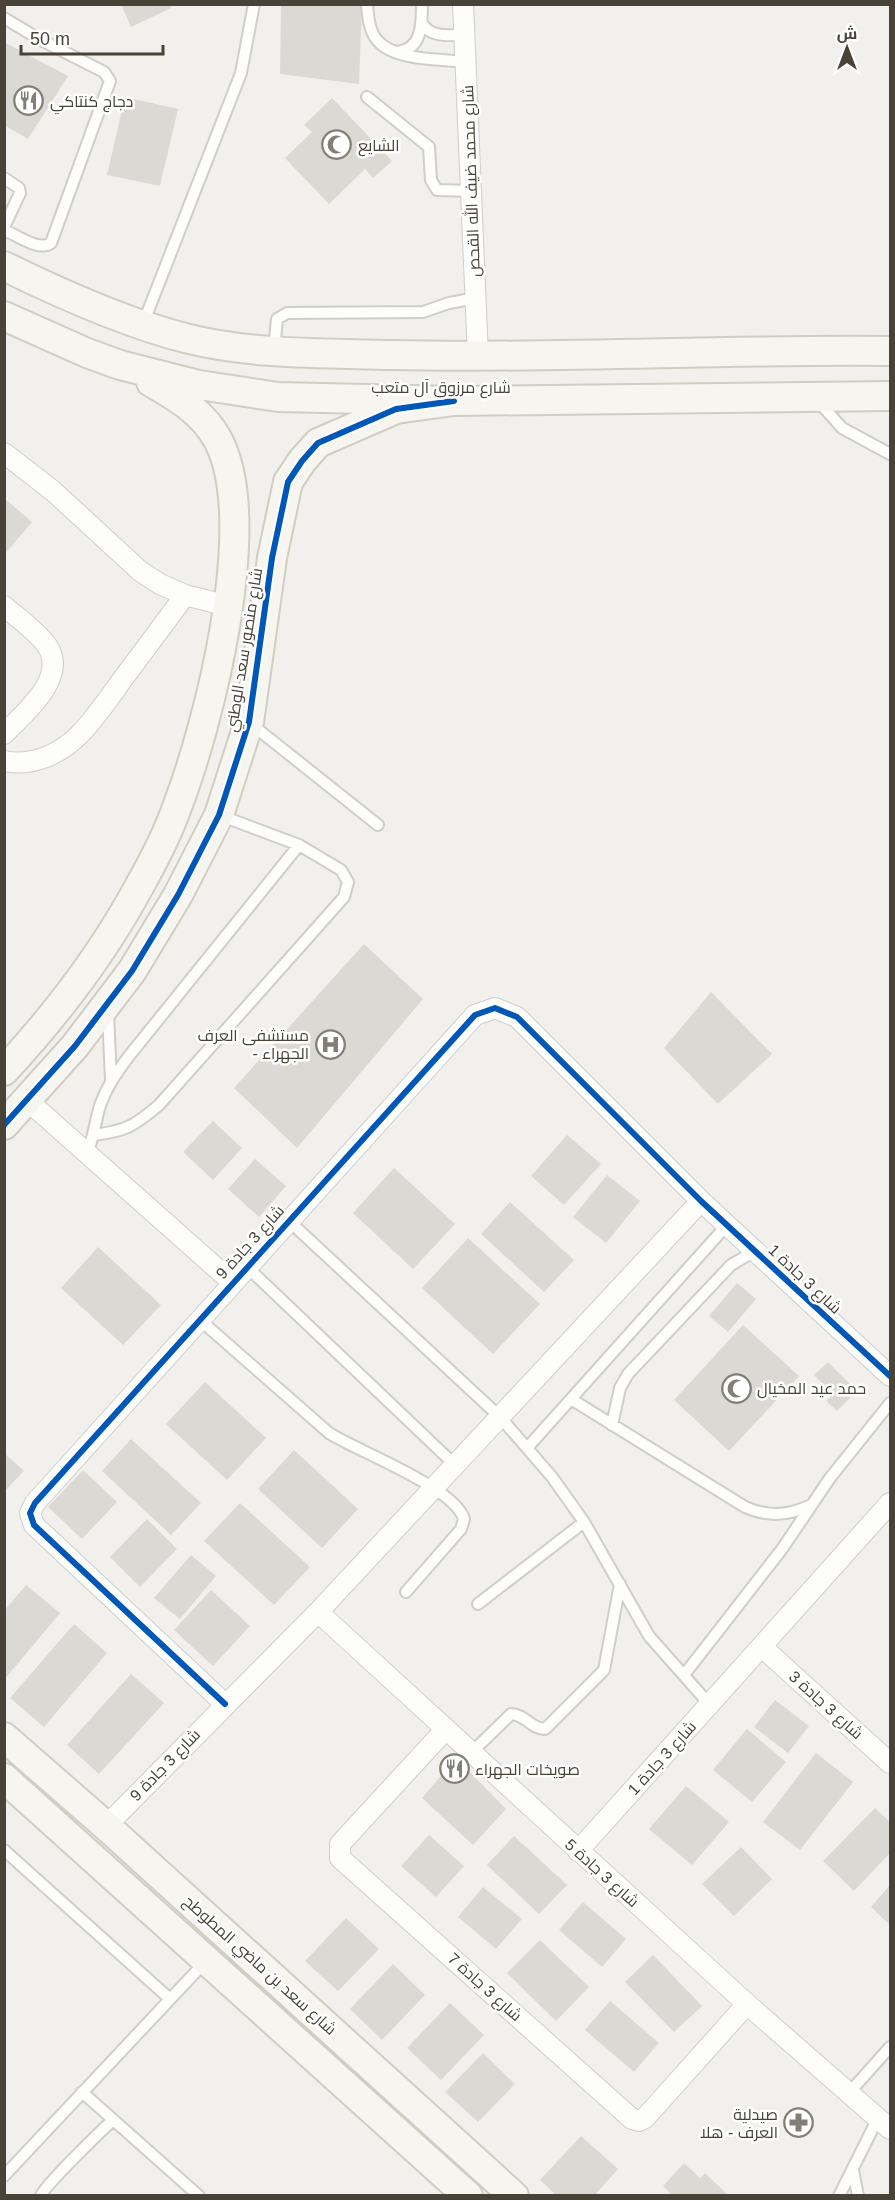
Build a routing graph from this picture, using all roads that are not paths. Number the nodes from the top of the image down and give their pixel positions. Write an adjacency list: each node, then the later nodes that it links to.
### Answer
1 (254, 4): 17 (lane)
2 (367, 4): 8 (lane)
3 (422, 4): 6 (lane)
4 (463, 4): 7 (street, شارع محمد ضيف الله القحص)
5 (4, 18): 13 (lane)
6 (422, 23): 7 (lane); 8 (lane)
7 (465, 35): 9 (street, شارع محمد ضيف الله القحص)
8 (392, 52): 9 (lane)
9 (466, 62): 12 (street, شارع محمد ضيف الله القحص)
10 (367, 97): 12 (lane)
11 (4, 178): 13 (lane)
12 (472, 191): 15 (street, شارع محمد ضيف الله القحص)
13 (4, 228)
14 (4, 266): 17 (street, شارع مرزوق آل متعب)
15 (476, 298): 18 (lane); 20 (street, شارع محمد ضيف الله القحص)
16 (4, 316): 21 (street, شارع مرزوق آل متعب)
17 (142, 326): 18 (street, شارع مرزوق آل متعب)
18 (274, 350): 20 (street, شارع مرزوق آل متعب)
19 (891, 351): 20 (street, شارع مرزوق آل متعب)
20 (478, 357)
21 (120, 365): 24 (street, شارع مرزوق آل متعب); 27 (street, شارع منصور سعد الوطني)
22 (891, 396): 23 (street, شارع مرزوق آل متعب)
23 (816, 398): 24 (street, شارع مرزوق آل متعب); 26 (lane)
24 (454, 401): 28 (street, شارع منصور سعد الوطني)
25 (4, 453): 29 (street)
26 (891, 454)
27 (233, 555): 28 (street); 31 (street, شارع منصور سعد الوطني)
28 (272, 558): 32 (street, شارع منصور سعد الوطني)
29 (185, 595): 31 (street); 34 (street)
30 (4, 606): 33 (street)
31 (228, 606): 39 (street, شارع منصور سعد الوطني)
32 (249, 722): 35 (street, شارع منصور سعد الوطني); 36 (lane)
33 (4, 734)
34 (4, 761)
35 (219, 815): 37 (lane); 38 (street, شارع منصور سعد الوطني)
36 (378, 825)
37 (299, 845): 40 (lane); 43 (lane)
38 (108, 1003): 40 (lane); 41 (street, شارع منصور سعد الوطني)
39 (4, 1071)
40 (111, 1082): 43 (lane)
41 (27, 1100): 42 (street, شارع منصور سعد الوطني); 43 (street, شارع 3 جادة 9)
42 (4, 1125)
43 (90, 1144): 49 (street, شارع 3 جادة 9)
44 (701, 1201): 45 (street, شارع 3 جادة 9); 46 (street, شارع 3 جادة 1); 54 (street, شارع 3 جادة 9)
45 (288, 1221): 48 (street, شارع 3 جادة 9); 54 (lane)
46 (727, 1225): 47 (street, شارع 3 جادة 1); 52 (lane)
47 (755, 1251): 51 (street, شارع 3 جادة 1); 55 (lane)
48 (246, 1266): 49 (street, شارع 3 جادة 9); 57 (lane)
49 (232, 1282): 50 (street, شارع 3 جادة 9)
50 (199, 1319): 58 (lane); 68 (street, شارع 3 جادة 9)
51 (891, 1376)
52 (571, 1399): 55 (lane); 56 (lane)
53 (891, 1403): 60 (lane)
54 (500, 1417): 56 (lane); 57 (street, شارع 3 جادة 9)
55 (612, 1425): 60 (lane)
56 (527, 1448): 61 (lane)
57 (455, 1465): 58 (street, شارع 3 جادة 9)
58 (434, 1488): 63 (lane); 65 (street, شارع 3 جادة 9)
59 (891, 1503): 66 (street, شارع 3 جادة 1)
60 (811, 1505): 67 (lane)
61 (584, 1522): 62 (lane); 64 (lane)
62 (620, 1584): 67 (lane); 72 (lane)
63 (406, 1592)
64 (478, 1604)
65 (318, 1612): 68 (street, شارع 3 جادة 9); 70 (street, شارع 3 جادة 5)
66 (762, 1647): 69 (street, شارع 3 جادة 1); 73 (street, شارع 3 جادة 3)
67 (684, 1675): 69 (lane)
68 (225, 1704): 75 (street, شارع 3 جادة 9)
69 (710, 1705): 77 (street, شارع 3 جادة 1)
70 (445, 1730): 72 (street, شارع 3 جادة 5); 80 (street, شارع 3 جادة 7)
71 (4, 1737): 75 (street, شارع سعد بن ماضي المطوطح)
72 (471, 1753): 77 (street, شارع 3 جادة 5)
73 (891, 1763)
74 (4, 1778): 78 (street, شارع سعد بن ماضي المطوطح)
75 (106, 1826): 91 (street, شارع سعد بن ماضي المطوطح)
76 (4, 1850): 79 (lane)
77 (578, 1851): 80 (street, شارع 3 جادة 5)
78 (207, 1961): 79 (lane); 88 (street, شارع سعد بن ماضي المطوطح)
79 (170, 1999): 82 (lane)
80 (747, 2004): 83 (street, شارع 3 جادة 5)
81 (891, 2047): 83 (lane)
82 (82, 2092): 84 (lane); 87 (lane)
83 (849, 2092): 85 (street, شارع 3 جادة 5)
84 (113, 2120): 89 (lane); 90 (lane)
85 (884, 2124): 86 (lane)
86 (853, 2169): 92 (lane); 93 (lane)
87 (4, 2176)
88 (468, 2195)
89 (41, 2196)
90 (199, 2196)
91 (514, 2196)
92 (839, 2196)
93 (858, 2196)

